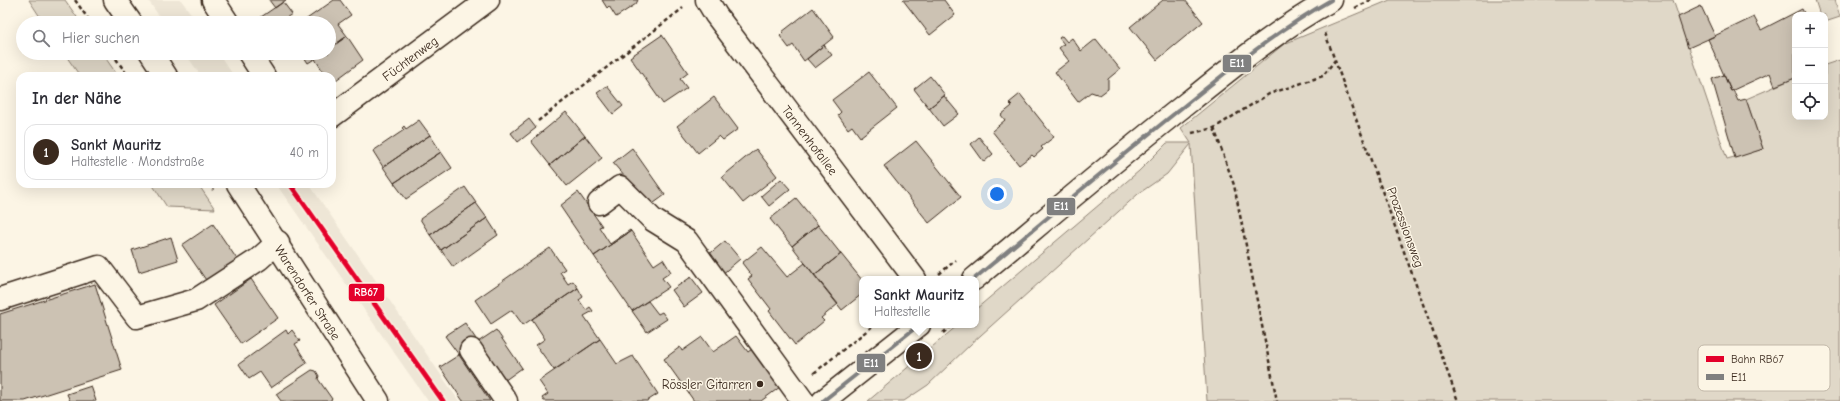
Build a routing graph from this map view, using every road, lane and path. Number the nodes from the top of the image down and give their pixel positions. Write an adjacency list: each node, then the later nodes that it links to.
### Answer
1 (76, 0): 7 (path)
2 (115, 0): 8 (street)
3 (213, 0): 9 (street)
4 (488, 0): 16 (street, Füchtenweg)
5 (697, 2): 17 (path); 23 (street, Tannenhofallee)
6 (1320, 3): 24 (street)
7 (86, 16)
8 (126, 16)
9 (223, 16)
10 (117, 60): 13 (path)
11 (156, 60): 14 (street)
12 (254, 60): 15 (street)
13 (125, 72)
14 (163, 72)
15 (261, 72)
16 (336, 113)
17 (538, 121)
18 (1214, 128): 19 (path); 33 (path); 34 (path, Prozessionsweg)
19 (1185, 135)
20 (241, 188): 22 (street, Warendorfer Straße)
21 (599, 203): 29 (street)
22 (278, 242): 25 (street); 30 (street, Warendorfer Straße)
23 (913, 276)
24 (978, 276)
25 (0, 299)
26 (871, 328): 29 (path)
27 (914, 328): 32 (street)
28 (471, 350): 31 (street)
29 (799, 395)
30 (378, 401)
31 (506, 401)
32 (823, 401)
33 (1277, 401)
34 (1458, 401)

